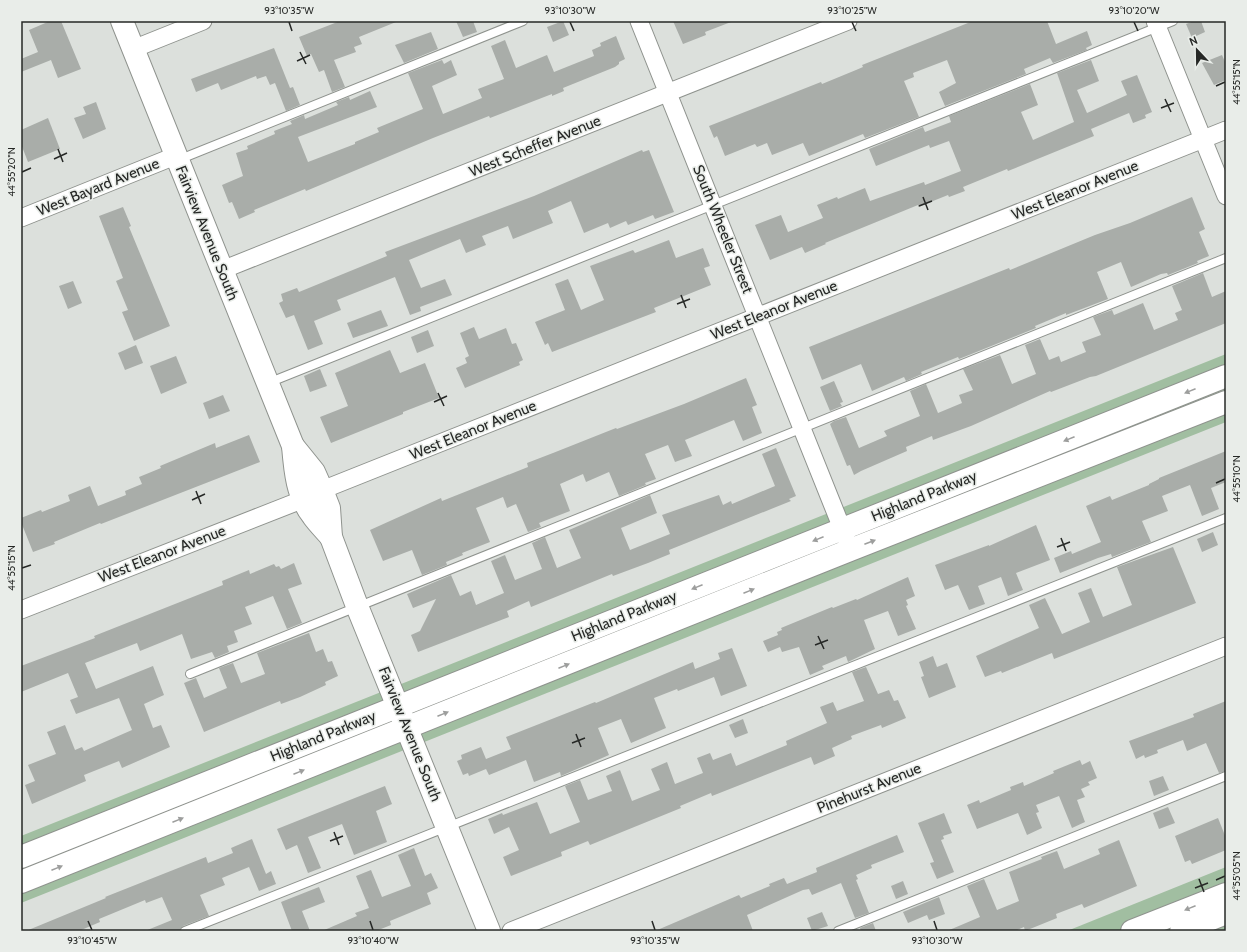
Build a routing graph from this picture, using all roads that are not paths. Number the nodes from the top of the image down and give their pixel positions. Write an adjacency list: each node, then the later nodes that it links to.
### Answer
1 (122, 21): 7 (street, Fairview Avenue South)
2 (203, 21): 7 (street)
3 (523, 21): 11 (lane)
4 (639, 21): 8 (street, South Wheeler Street)
5 (848, 21): 8 (street, West Scheffer Avenue)
6 (1162, 23): 10 (street); 13 (lane)
7 (133, 49): 11 (street, Fairview Avenue South)
8 (668, 93): 13 (street, South Wheeler Street); 16 (street, West Scheffer Avenue)
9 (1226, 130): 10 (street, West Eleanor Avenue)
10 (1203, 139): 12 (street); 17 (street, West Eleanor Avenue)
11 (176, 158): 14 (street, West Bayard Avenue); 16 (street, Fairview Avenue South)
12 (1226, 196)
13 (713, 205): 17 (street, South Wheeler Street); 19 (lane)
14 (21, 218)
15 (1226, 258): 21 (lane)
16 (222, 270): 19 (street, Fairview Avenue South)
17 (758, 316): 21 (street, South Wheeler Street); 22 (street, West Eleanor Avenue)
18 (1226, 376): 24 (street, Highland Parkway, one-way to 24)
19 (267, 383): 22 (street, Fairview Avenue South)
20 (1226, 402): 25 (street, Highland Parkway, one-way to 20)
21 (802, 428): 24 (street, South Wheeler Street); 26 (lane)
22 (313, 494): 26 (street, Fairview Avenue South); 27 (street, West Eleanor Avenue)
23 (1226, 518): 33 (lane)
24 (842, 529): 25 (street, South Wheeler Street); 30 (street, Highland Parkway, one-way to 30)
25 (850, 550): 31 (street, Highland Parkway, one-way to 25)
26 (357, 606): 29 (lane); 30 (street, Fairview Avenue South)
27 (21, 610)
28 (1226, 646): 40 (street, Pinehurst Avenue)
29 (190, 674)
30 (398, 706): 31 (street, Fairview Avenue South); 34 (street, Highland Parkway)
31 (407, 728): 33 (street, Fairview Avenue South); 35 (street, Highland Parkway, one-way to 31)
32 (1226, 776): 41 (lane)
33 (447, 827): 38 (lane); 39 (street, Fairview Avenue South)
34 (21, 857)
35 (21, 882)
36 (1226, 894): 42 (street, one-way to 42)
37 (1226, 913): 43 (street)
38 (185, 931)
39 (489, 931)
40 (511, 931)
41 (838, 931)
42 (1132, 931)
43 (1181, 931)

